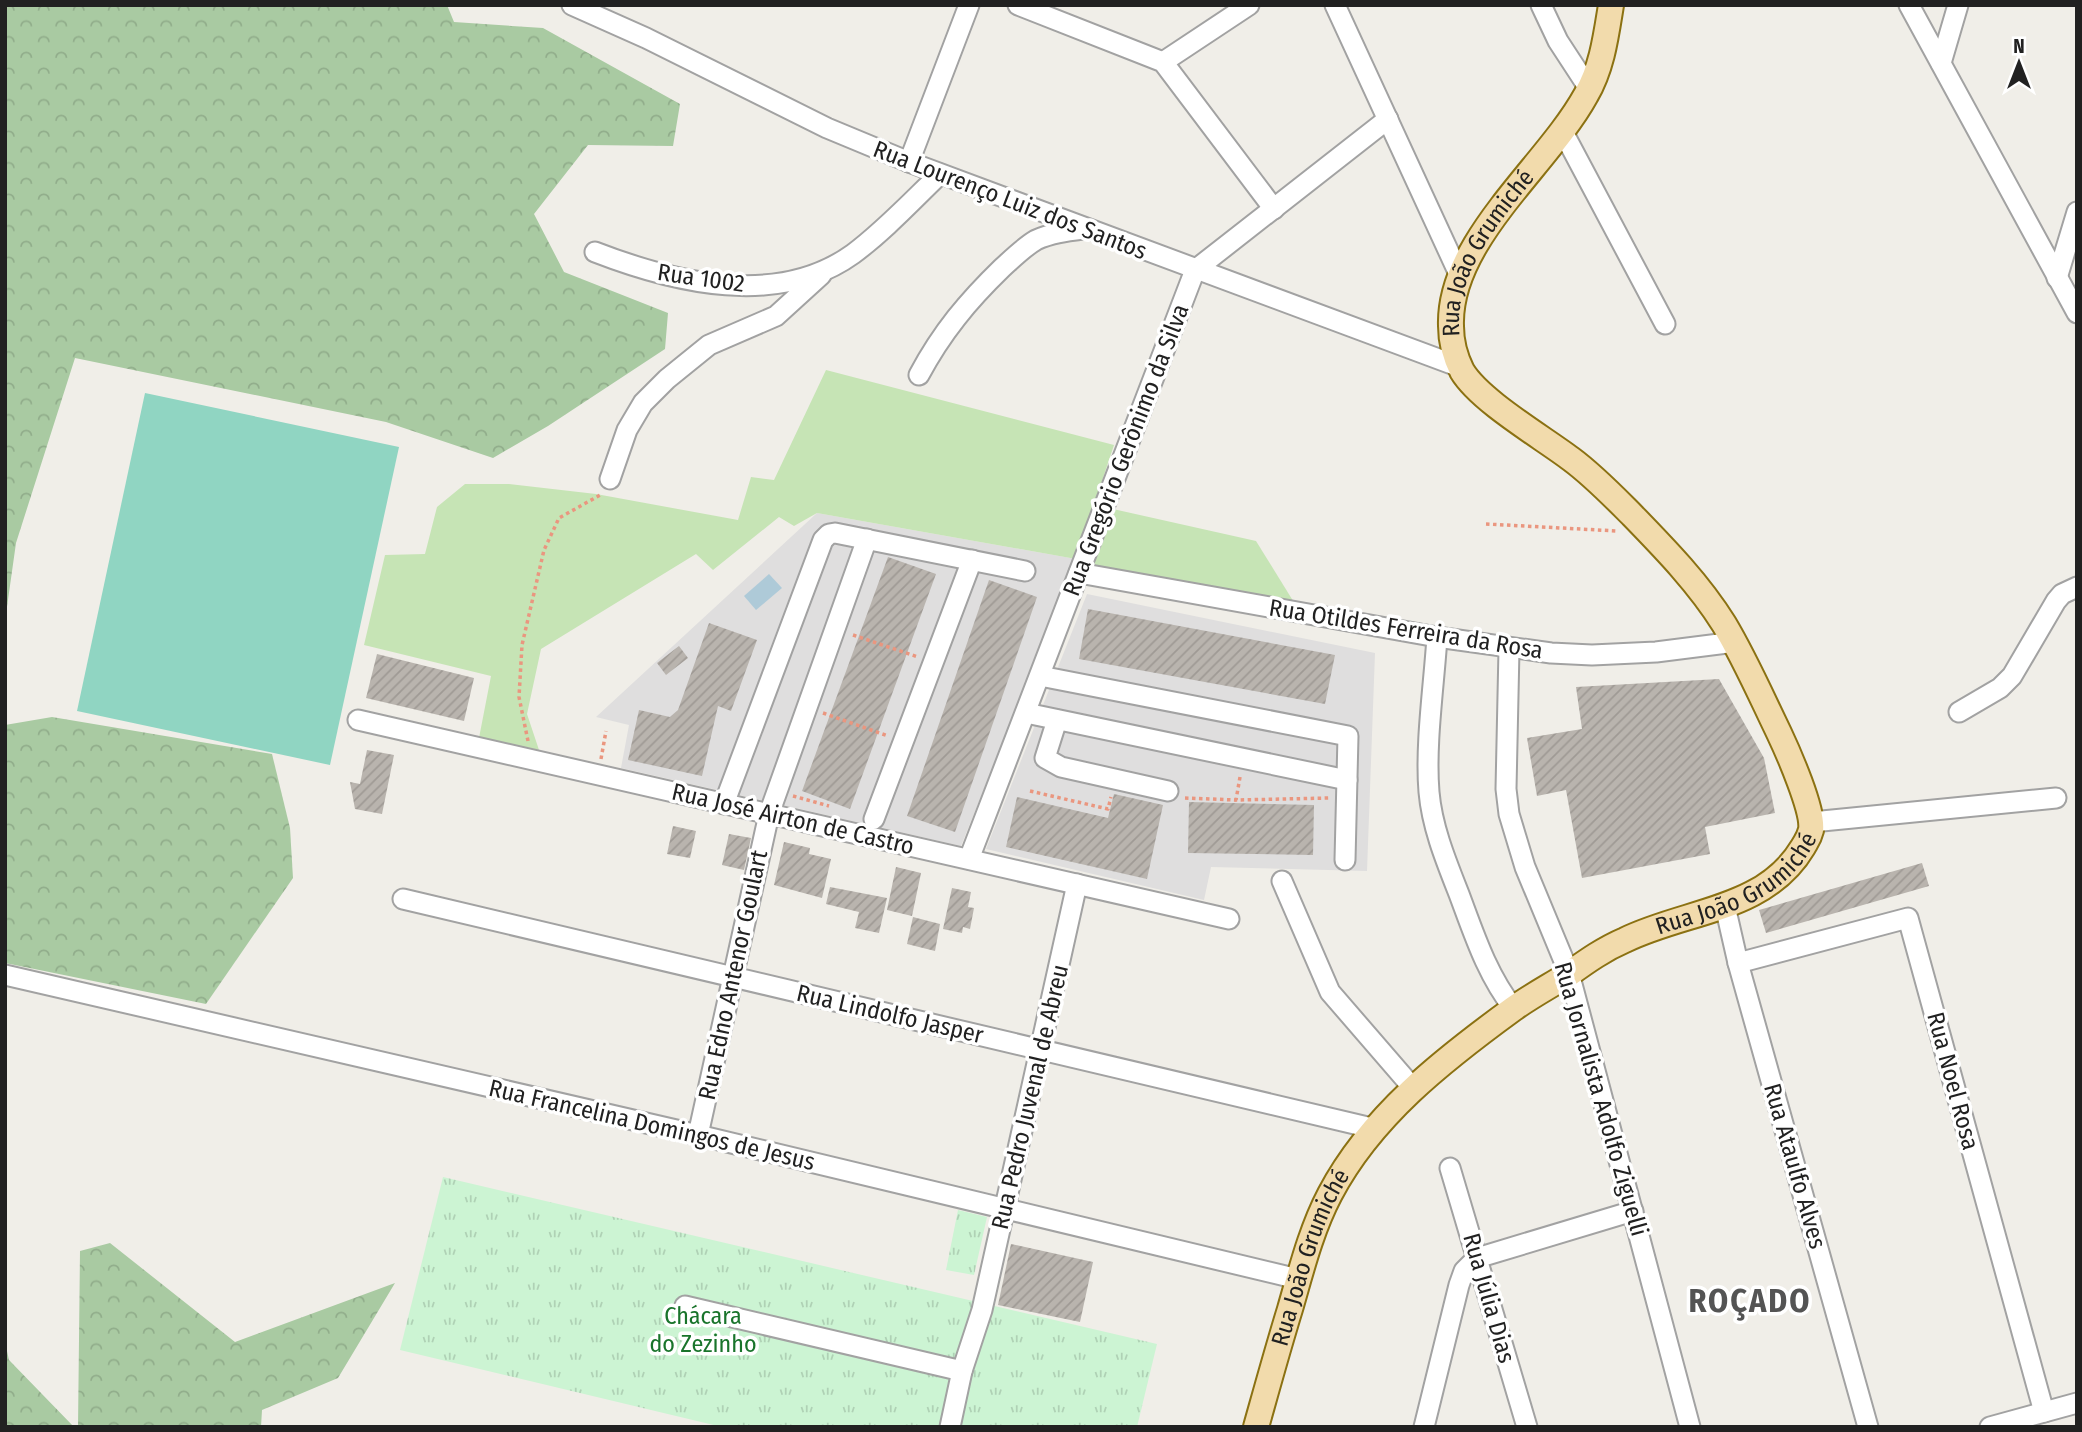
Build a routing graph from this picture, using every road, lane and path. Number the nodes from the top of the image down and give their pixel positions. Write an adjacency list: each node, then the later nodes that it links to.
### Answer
1 (572, 5): 15 (street, Rua Lourenço Luiz dos Santos)
2 (969, 5): 15 (street)
3 (1018, 5): 10 (street)
4 (1249, 5): 10 (street)
5 (1335, 5): 13 (street)
6 (1541, 5): 12 (street)
7 (1611, 5): 12 (main road, Rua João Grumiché)
8 (1909, 5): 11 (street)
9 (1958, 5): 11 (street)
10 (1163, 62): 17 (street)
11 (1941, 63): 24 (street)
12 (1590, 90): 14 (main road, Rua João Grumiché)
13 (1388, 119): 17 (street); 23 (street)
14 (1563, 132): 23 (main road, Rua João Grumiché); 26 (street)
15 (909, 162): 16 (street, Rua Lourenço Luiz dos Santos)
16 (940, 174): 19 (street, Rua Lourenço Luiz dos Santos); 21 (street, Rua 1002)
17 (1274, 209): 22 (street)
18 (2077, 212): 24 (street)
19 (1085, 228): 22 (street, Rua Lourenço Luiz dos Santos); 28 (street)
20 (595, 252): 21 (street, Rua 1002)
21 (827, 269): 29 (street)
22 (1195, 270): 27 (street, Rua Lourenço Luiz dos Santos); 35 (street, Rua Gregório Gerônimo da Silva)
23 (1459, 274): 27 (main road, Rua João Grumiché)
24 (2057, 278): 25 (street)
25 (2077, 313)
26 (1665, 324)
27 (1460, 367): 31 (main road, Rua João Grumiché)
28 (919, 375)
29 (610, 479): 50 (path)
30 (1486, 524): 31 (path)
31 (1647, 530): 39 (main road, Rua João Grumiché)
32 (867, 539): 33 (street); 37 (street, Rua Edno Antenor Goulart); 56 (street)
33 (972, 560): 34 (street); 41 (street)
34 (1025, 571)
35 (1079, 573): 38 (street, Rua Otildes Ferreira da Rosa); 42 (street, Rua Gregório Gerônimo da Silva)
36 (2077, 587): 44 (street)
37 (835, 629): 41 (path); 43 (street, Rua Edno Antenor Goulart)
38 (1437, 637): 40 (street, Rua Otildes Ferreira da Rosa); 72 (street)
39 (1735, 642): 40 (street, Rua Otildes Ferreira da Rosa); 60 (main road, Rua João Grumiché)
40 (1510, 649): 69 (street, Rua Jornalista Adolfo Ziguelli)
41 (933, 662): 49 (street)
42 (1040, 676): 45 (street, Rua Gregório Gerônimo da Silva); 52 (street)
43 (807, 708): 49 (path); 54 (street, Rua Edno Antenor Goulart)
44 (1959, 712)
45 (1026, 713): 47 (street); 61 (street, Rua Gregório Gerônimo da Silva)
46 (358, 720): 50 (street, Rua José Airton de Castro)
47 (1057, 720): 52 (street); 53 (street)
48 (606, 731): 51 (path)
49 (903, 741): 59 (street)
50 (533, 760): 51 (street, Rua José Airton de Castro)
51 (599, 775): 56 (street, Rua José Airton de Castro)
52 (1347, 780): 62 (street)
53 (1168, 790)
54 (777, 791): 57 (path); 58 (street, Rua Edno Antenor Goulart)
55 (2056, 798): 60 (street)
56 (724, 804): 58 (street, Rua José Airton de Castro)
57 (837, 809)
58 (769, 814): 61 (street, Rua José Airton de Castro); 71 (street, Rua Edno Antenor Goulart)
59 (874, 819)
60 (1812, 822): 66 (main road, Rua João Grumiché)
61 (970, 859): 64 (street, Rua José Airton de Castro)
62 (1345, 860)
63 (1282, 881): 74 (street)
64 (1077, 884): 67 (street, Rua José Airton de Castro); 73 (street, Rua Pedro Juvenal de Abreu)
65 (403, 899): 71 (street, Rua Lindolfo Jasper)
66 (1725, 906): 68 (street, Rua Ataulfo Alves); 69 (main road, Rua João Grumiché)
67 (1229, 919)
68 (1738, 963): 85 (street, Rua Noel Rosa); 91 (street, Rua Ataulfo Alves)
69 (1569, 973): 72 (main road, Rua João Grumiché); 79 (street, Rua Jornalista Adolfo Ziguelli)
70 (5, 975): 76 (street, Rua Francelina Domingos de Jesus)
71 (733, 976): 73 (street, Rua Lindolfo Jasper); 76 (street, Rua Edno Antenor Goulart)
72 (1514, 1009): 74 (main road, Rua João Grumiché)
73 (1040, 1049): 75 (street, Rua Lindolfo Jasper); 78 (street, Rua Pedro Juvenal de Abreu)
74 (1413, 1088): 75 (main road, Rua João Grumiché)
75 (1376, 1129): 81 (main road, Rua João Grumiché)
76 (698, 1135): 78 (street, Rua Francelina Domingos de Jesus)
77 (1450, 1168): 80 (street, Rua Júlia Dias)
78 (1004, 1209): 81 (street, Rua Francelina Domingos de Jesus); 83 (street, Rua Pedro Juvenal de Abreu)
79 (1633, 1211): 80 (street); 90 (street, Rua Jornalista Adolfo Ziguelli)
80 (1477, 1258): 88 (street); 89 (street, Rua Júlia Dias)
81 (1298, 1279): 87 (main road, Rua João Grumiché)
82 (685, 1306): 83 (street)
83 (962, 1371): 86 (street, Rua Pedro Juvenal de Abreu)
84 (2077, 1404): 85 (street)
85 (2044, 1412): 92 (street)
86 (950, 1427)
87 (1256, 1427)
88 (1424, 1427)
89 (1527, 1427)
90 (1690, 1427)
91 (1868, 1427)
92 (1990, 1427)

